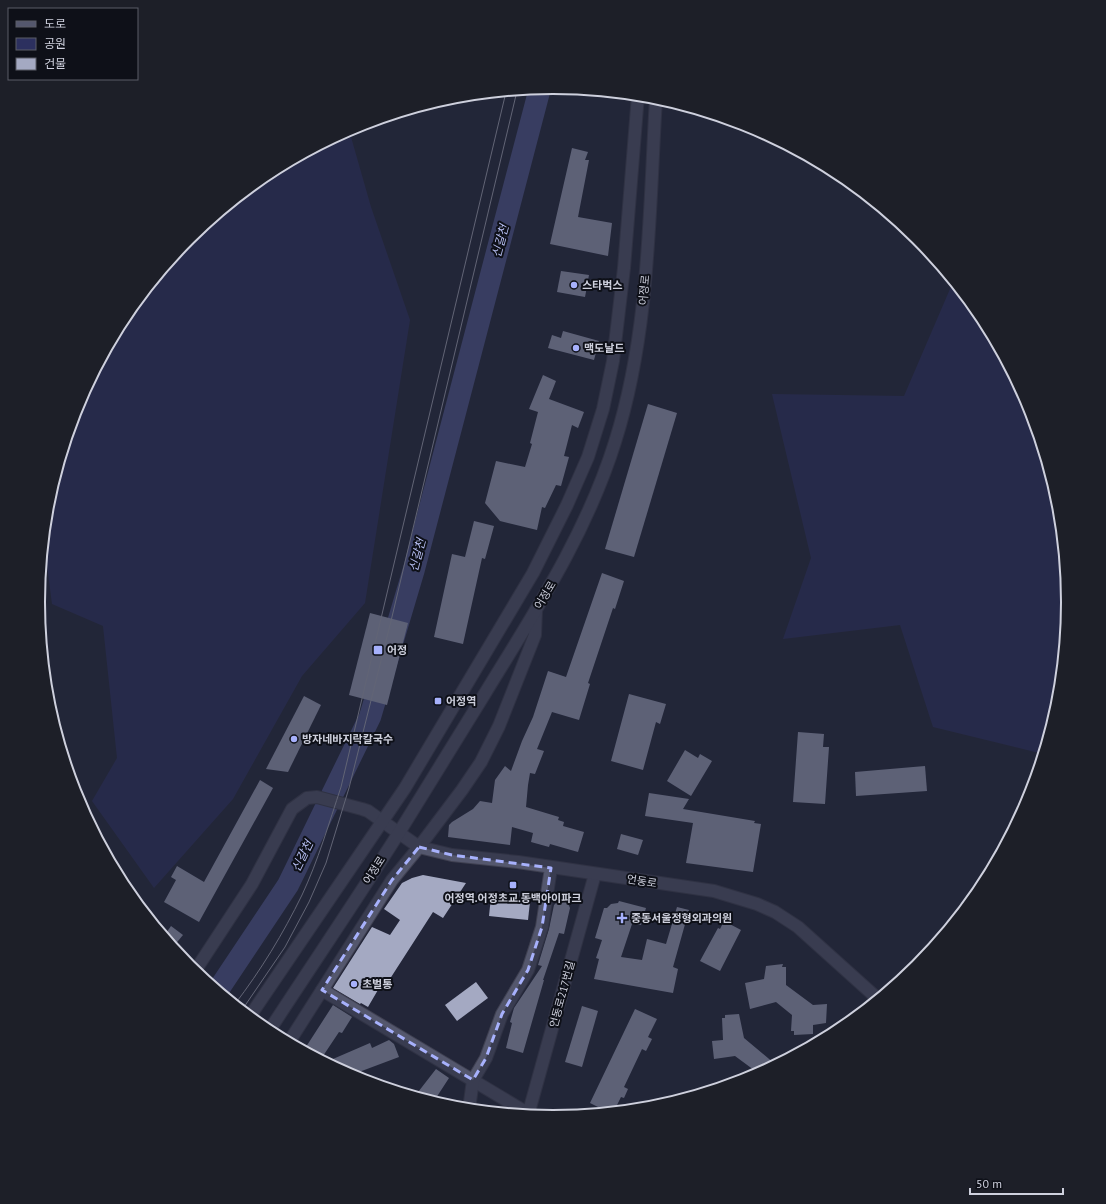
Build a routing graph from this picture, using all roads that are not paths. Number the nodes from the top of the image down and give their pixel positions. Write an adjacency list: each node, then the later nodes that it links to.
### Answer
1 (637, 101): 3 (main road, 어정로)
2 (656, 105): 4 (main road, 어정로)
3 (620, 307): 4 (main road); 6 (main road, 어정로)
4 (642, 310): 5 (main road, 어정로)
5 (536, 610): 7 (main road, 어정로); 8 (main road)
6 (382, 821): 7 (main road, 언동로); 11 (main road, 언동로); 14 (main road, 어정로)
7 (398, 834): 8 (main road, 언동로); 15 (main road, 어정로)
8 (419, 847): 9 (main road, 언동로); 12 (main road)
9 (551, 868): 10 (main road, 언동로); 17 (main road)
10 (595, 874): 13 (main road, 언동로); 20 (main road, 언동로217번길)
11 (199, 966)
12 (322, 990): 16 (main road); 17 (main road)
13 (874, 995)
14 (253, 1011)
15 (273, 1025)
16 (292, 1037)
17 (473, 1080): 18 (main road); 19 (main road)
18 (470, 1103)
19 (521, 1109)
20 (530, 1109)

